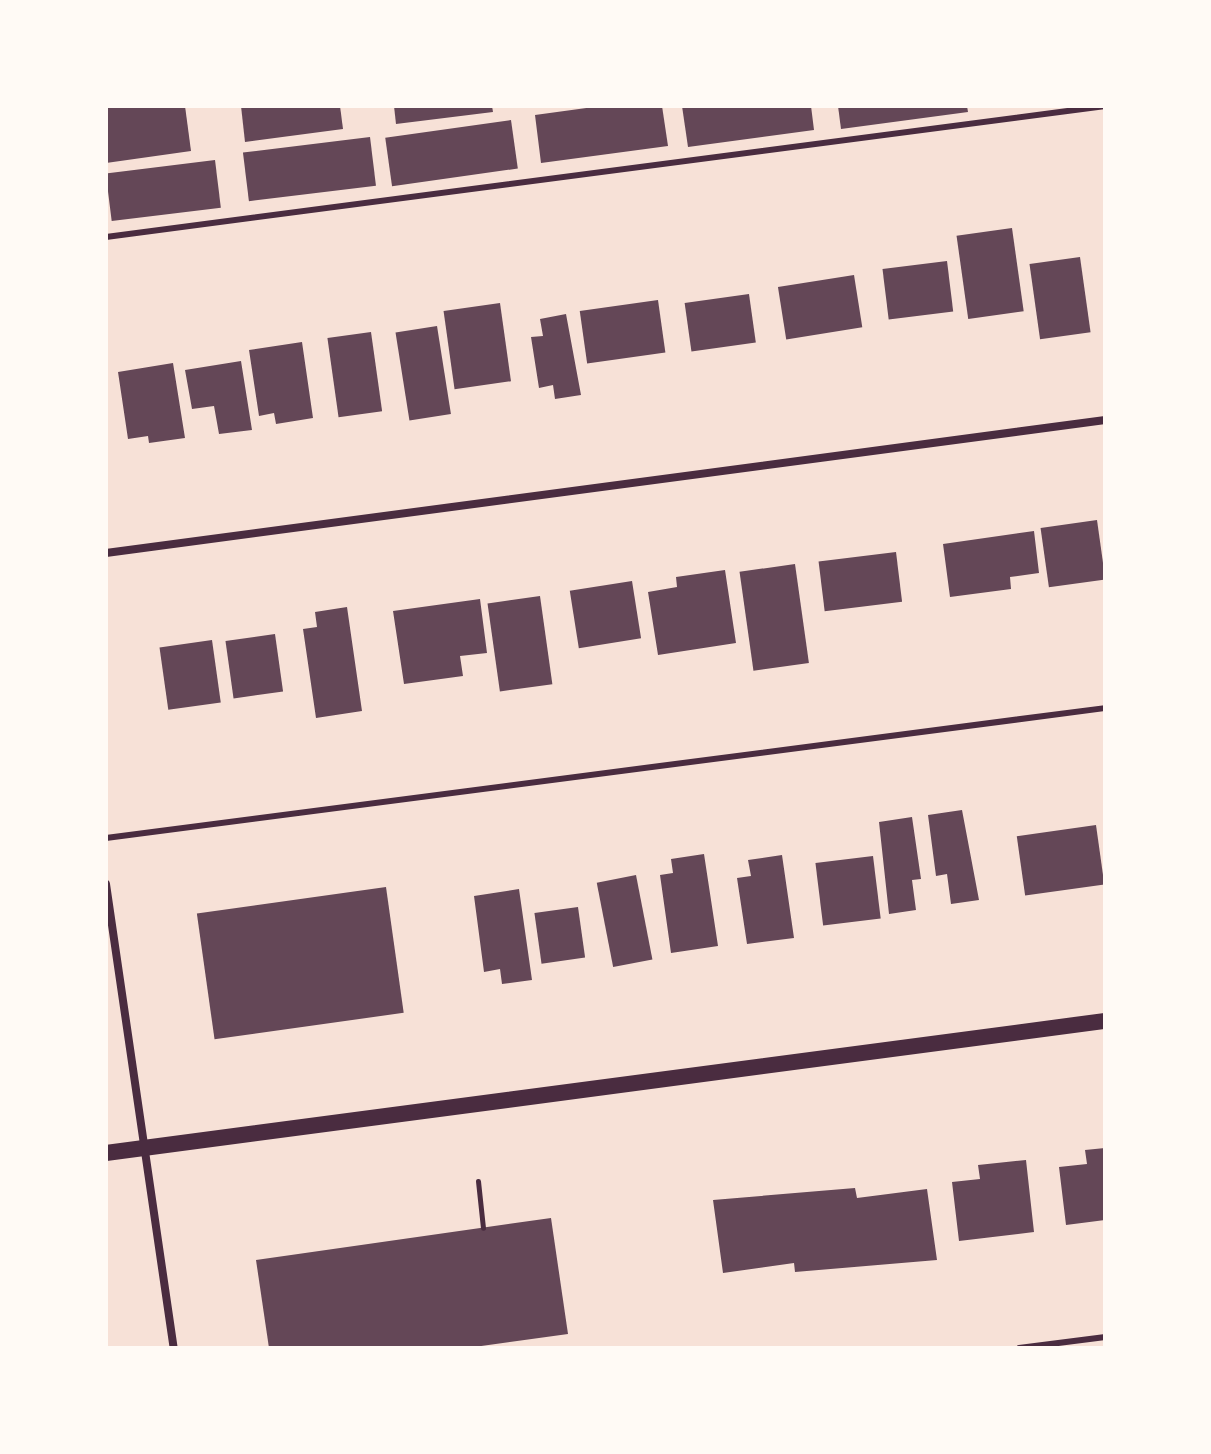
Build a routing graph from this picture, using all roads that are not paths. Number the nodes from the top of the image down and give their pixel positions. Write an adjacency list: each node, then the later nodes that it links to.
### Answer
1 (1105, 106): 2 (lane)
2 (106, 237)
3 (1105, 420): 4 (street)
4 (106, 553)
5 (1105, 708): 6 (lane)
6 (106, 838)
7 (106, 884): 9 (street)
8 (1105, 1021): 9 (main road)
9 (144, 1148): 10 (main road); 12 (street)
10 (106, 1153)
11 (1105, 1337): 13 (lane)
12 (174, 1348)
13 (1019, 1348)

